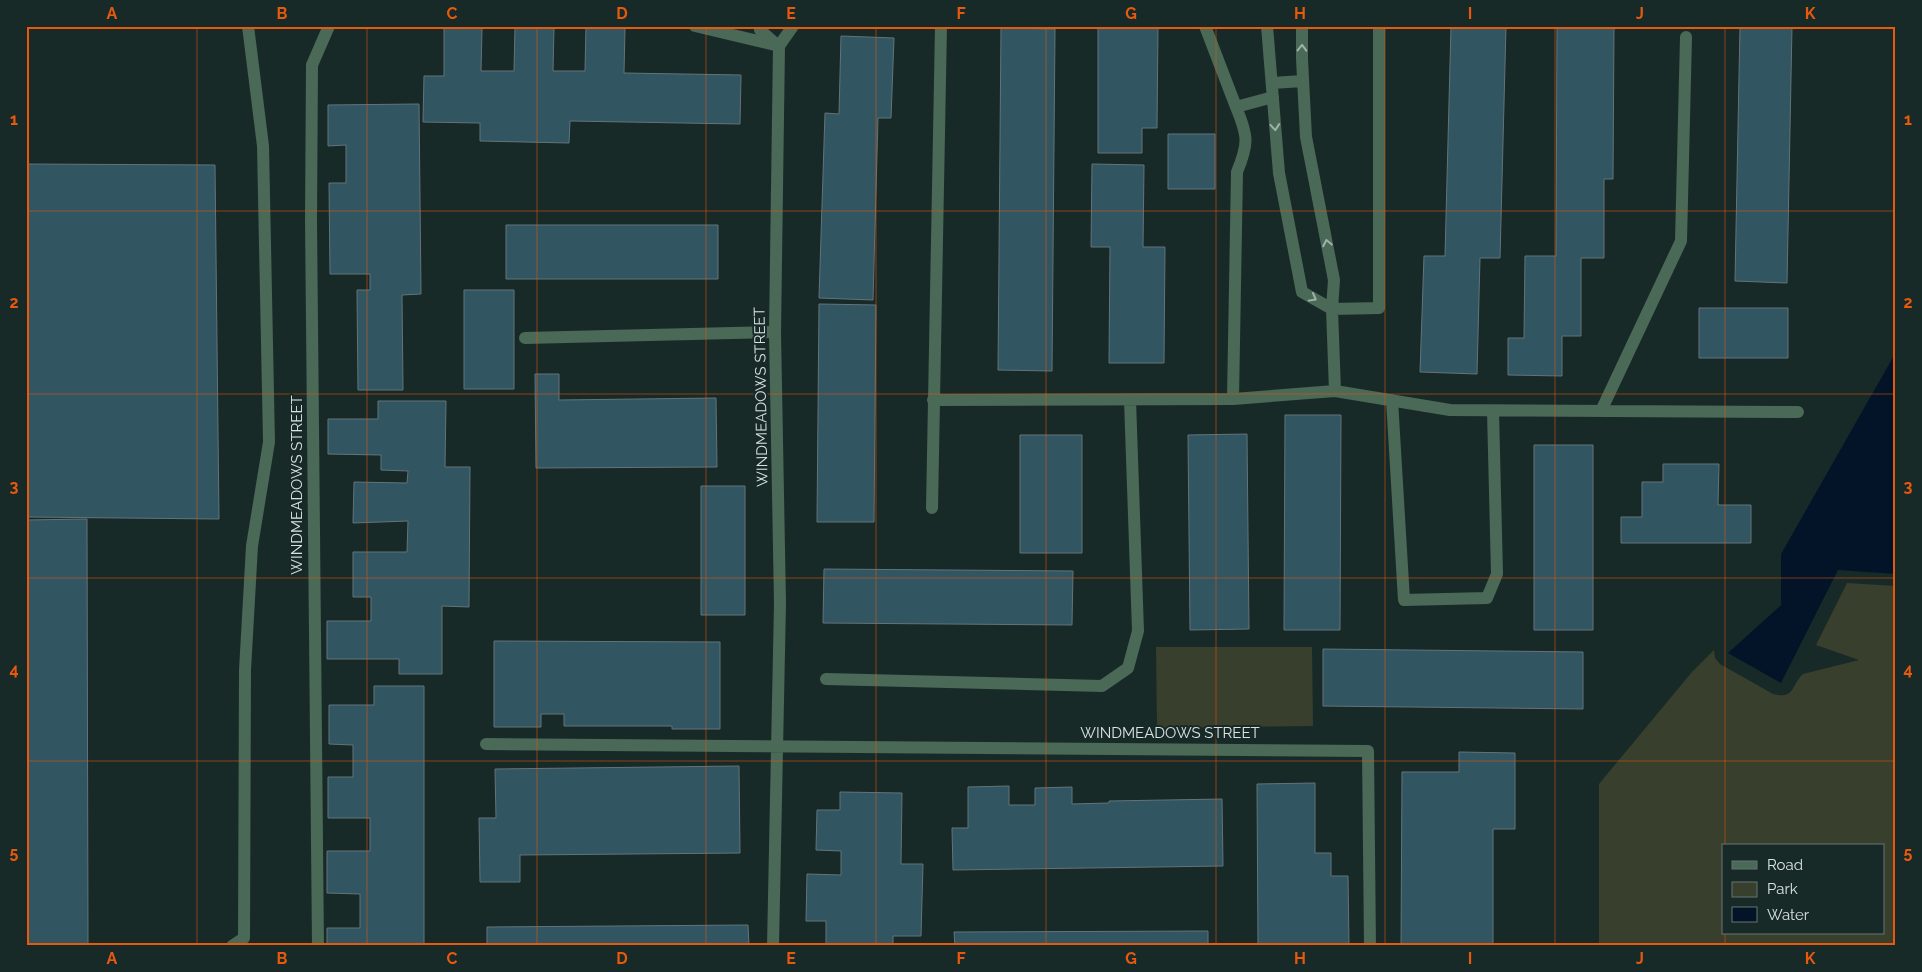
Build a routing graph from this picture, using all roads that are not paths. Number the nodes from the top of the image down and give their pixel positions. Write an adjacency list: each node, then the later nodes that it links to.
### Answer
1 (248, 26): 32 (street)
2 (329, 26): 33 (street, WINDMEADOWS STREET)
3 (694, 26): 12 (street)
4 (760, 26): 12 (street)
5 (793, 26): 12 (street)
6 (941, 26): 22 (street)
7 (1205, 26): 16 (street)
8 (1267, 26): 14 (street)
9 (1302, 26): 13 (street, one-way to 9)
10 (1379, 26): 17 (street)
11 (1686, 37): 26 (street)
12 (779, 46): 18 (street, WINDMEADOWS STREET)
13 (1303, 81): 14 (street); 17 (street, one-way to 13)
14 (1272, 83): 15 (street)
15 (1273, 97): 16 (street); 17 (street, one-way to 17)
16 (1236, 107): 21 (street)
17 (1332, 309): 20 (street)
18 (775, 332): 19 (street); 31 (street, WINDMEADOWS STREET)
19 (525, 338)
20 (1336, 391): 21 (street); 24 (street)
21 (1233, 399): 23 (street)
22 (933, 400): 23 (street); 28 (street)
23 (1130, 400): 29 (street)
24 (1392, 400): 25 (street); 25 (street)
25 (1493, 411): 26 (street)
26 (1601, 411): 27 (street)
27 (1798, 412)
28 (932, 508)
29 (826, 679)
30 (486, 744): 31 (street, WINDMEADOWS STREET)
31 (777, 747): 34 (street, WINDMEADOWS STREET); 35 (street, WINDMEADOWS STREET)
32 (232, 946)
33 (318, 946)
34 (774, 946)
35 (1370, 946)

